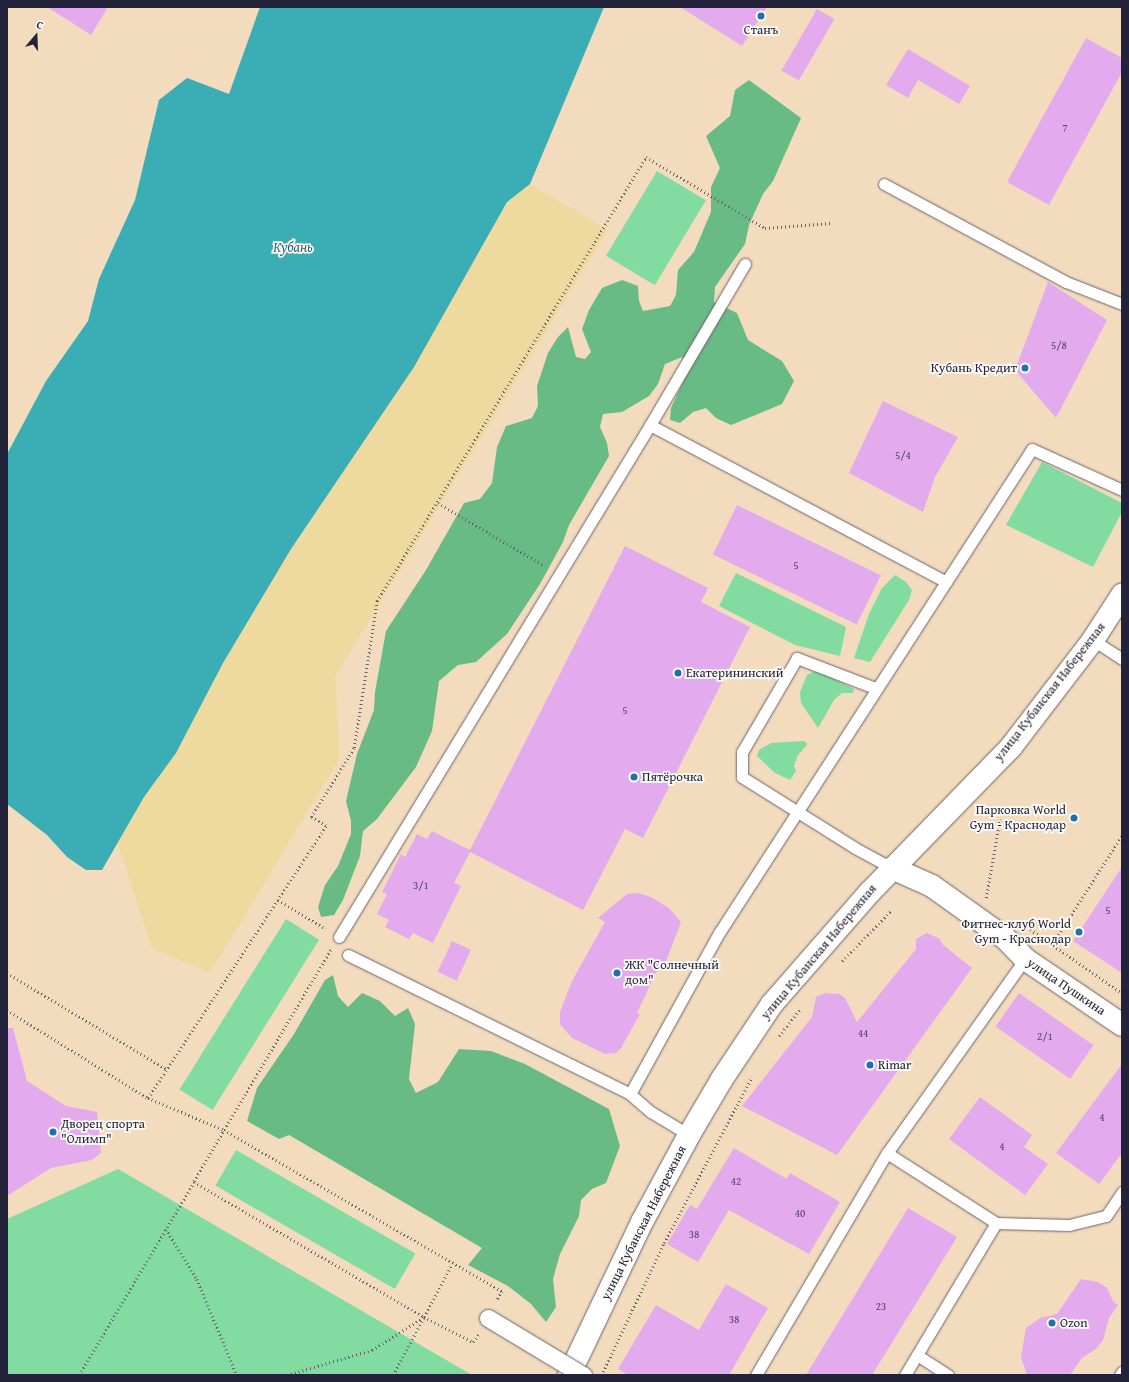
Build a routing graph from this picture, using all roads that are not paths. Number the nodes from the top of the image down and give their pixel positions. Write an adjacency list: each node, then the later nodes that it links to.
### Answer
1 (884, 184): 3 (lane)
2 (744, 264): 4 (lane)
3 (1122, 304)
4 (650, 425): 6 (lane); 13 (lane)
5 (1122, 490): 6 (lane)
6 (946, 582): 10 (lane)
7 (1122, 595): 8 (main road, улица Кубанская Набережная)
8 (1093, 640): 9 (lane); 12 (main road, улица Кубанская Набережная)
9 (1122, 659)
10 (875, 688): 11 (lane); 11 (lane)
11 (797, 813): 12 (lane); 17 (lane)
12 (892, 868): 15 (main road, улица Пушкина); 18 (main road, улица Кубанская Набережная)
13 (339, 937)
14 (348, 955): 17 (lane)
15 (1025, 959): 16 (main road, улица Пушкина); 19 (lane)
16 (1122, 1025)
17 (630, 1094): 18 (lane)
18 (690, 1135): 25 (main road, улица Кубанская Набережная)
19 (887, 1153): 21 (lane); 27 (lane)
20 (1122, 1192): 21 (lane)
21 (996, 1223): 23 (lane)
22 (488, 1318): 26 (street, bridge)
23 (917, 1356): 28 (lane); 29 (lane)
24 (1122, 1372): 30 (lane)
25 (569, 1375)
26 (583, 1375)
27 (756, 1375)
28 (905, 1375)
29 (948, 1375)
30 (1120, 1375)

